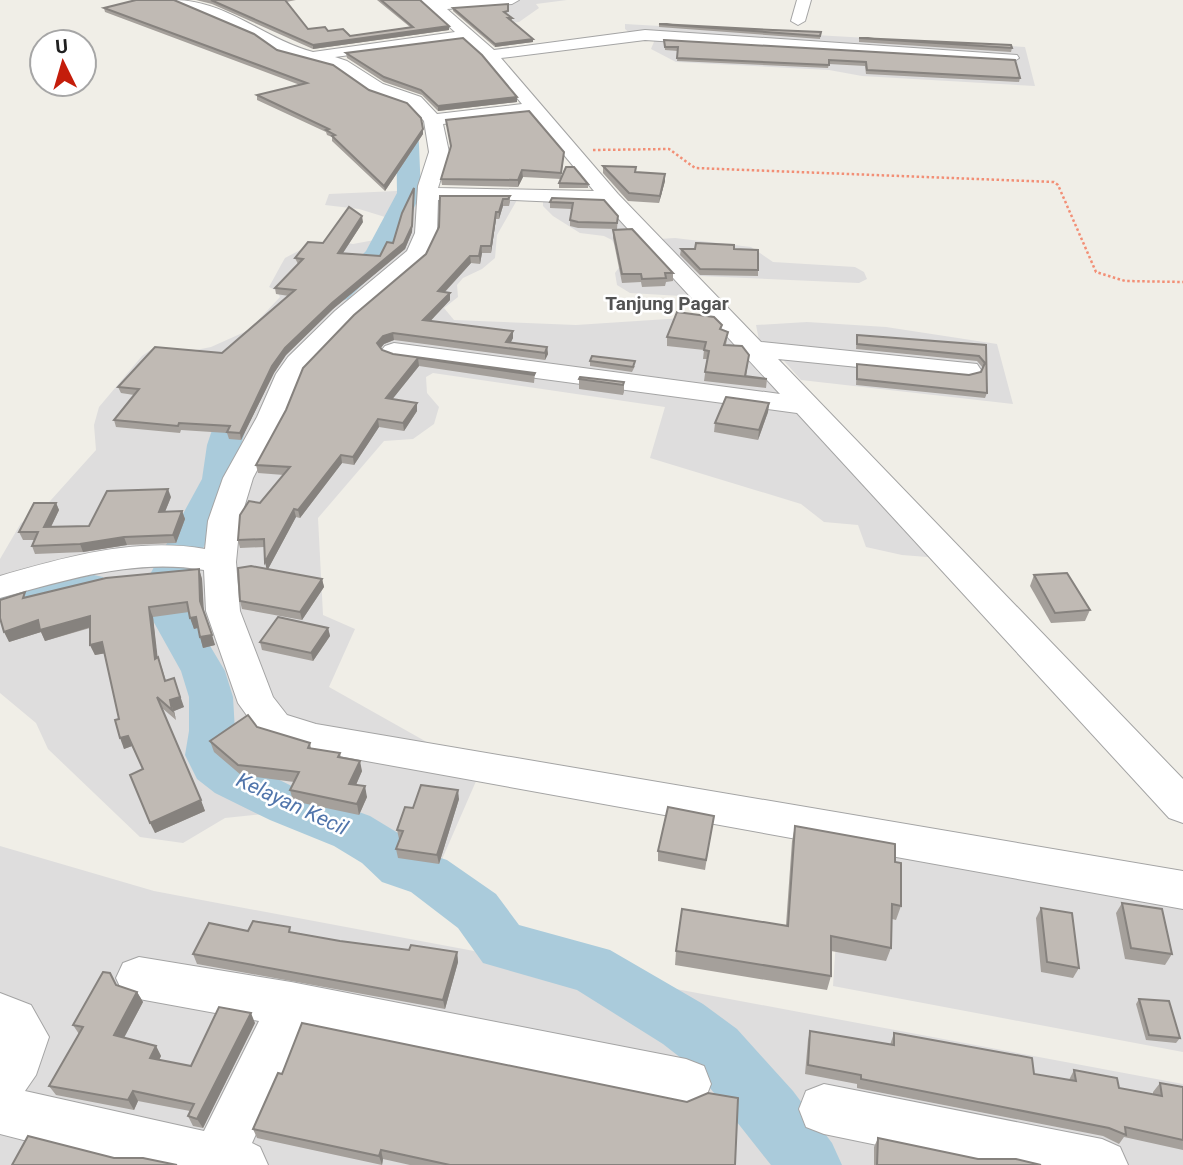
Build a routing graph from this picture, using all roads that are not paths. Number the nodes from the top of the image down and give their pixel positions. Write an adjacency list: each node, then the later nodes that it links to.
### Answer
1 (180, 0): 8 (street)
2 (512, 0): 4 (street)
3 (804, 0): 5 (street)
4 (431, 3): 6 (street)
5 (798, 21)
6 (468, 35): 7 (street); 8 (street)
7 (490, 55): 9 (street); 10 (street)
8 (312, 56): 11 (street)
9 (1011, 58)
10 (536, 108): 11 (street); 13 (street)
11 (433, 120): 12 (street)
12 (428, 194): 13 (street); 18 (street)
13 (611, 198): 14 (street)
14 (753, 349): 16 (street); 17 (street)
15 (394, 351): 17 (street)
16 (968, 370)
17 (806, 406): 20 (street)
18 (212, 560): 19 (street); 21 (street)
19 (0, 587)
20 (1183, 806)
21 (1183, 890)
22 (139, 978): 23 (street)
23 (291, 1004): 26 (street); 29 (street)
24 (0, 1016): 25 (street)
25 (0, 1084)
26 (685, 1084)
27 (0, 1109): 29 (street)
28 (824, 1109): 30 (street)
29 (224, 1163)
30 (1102, 1165)

